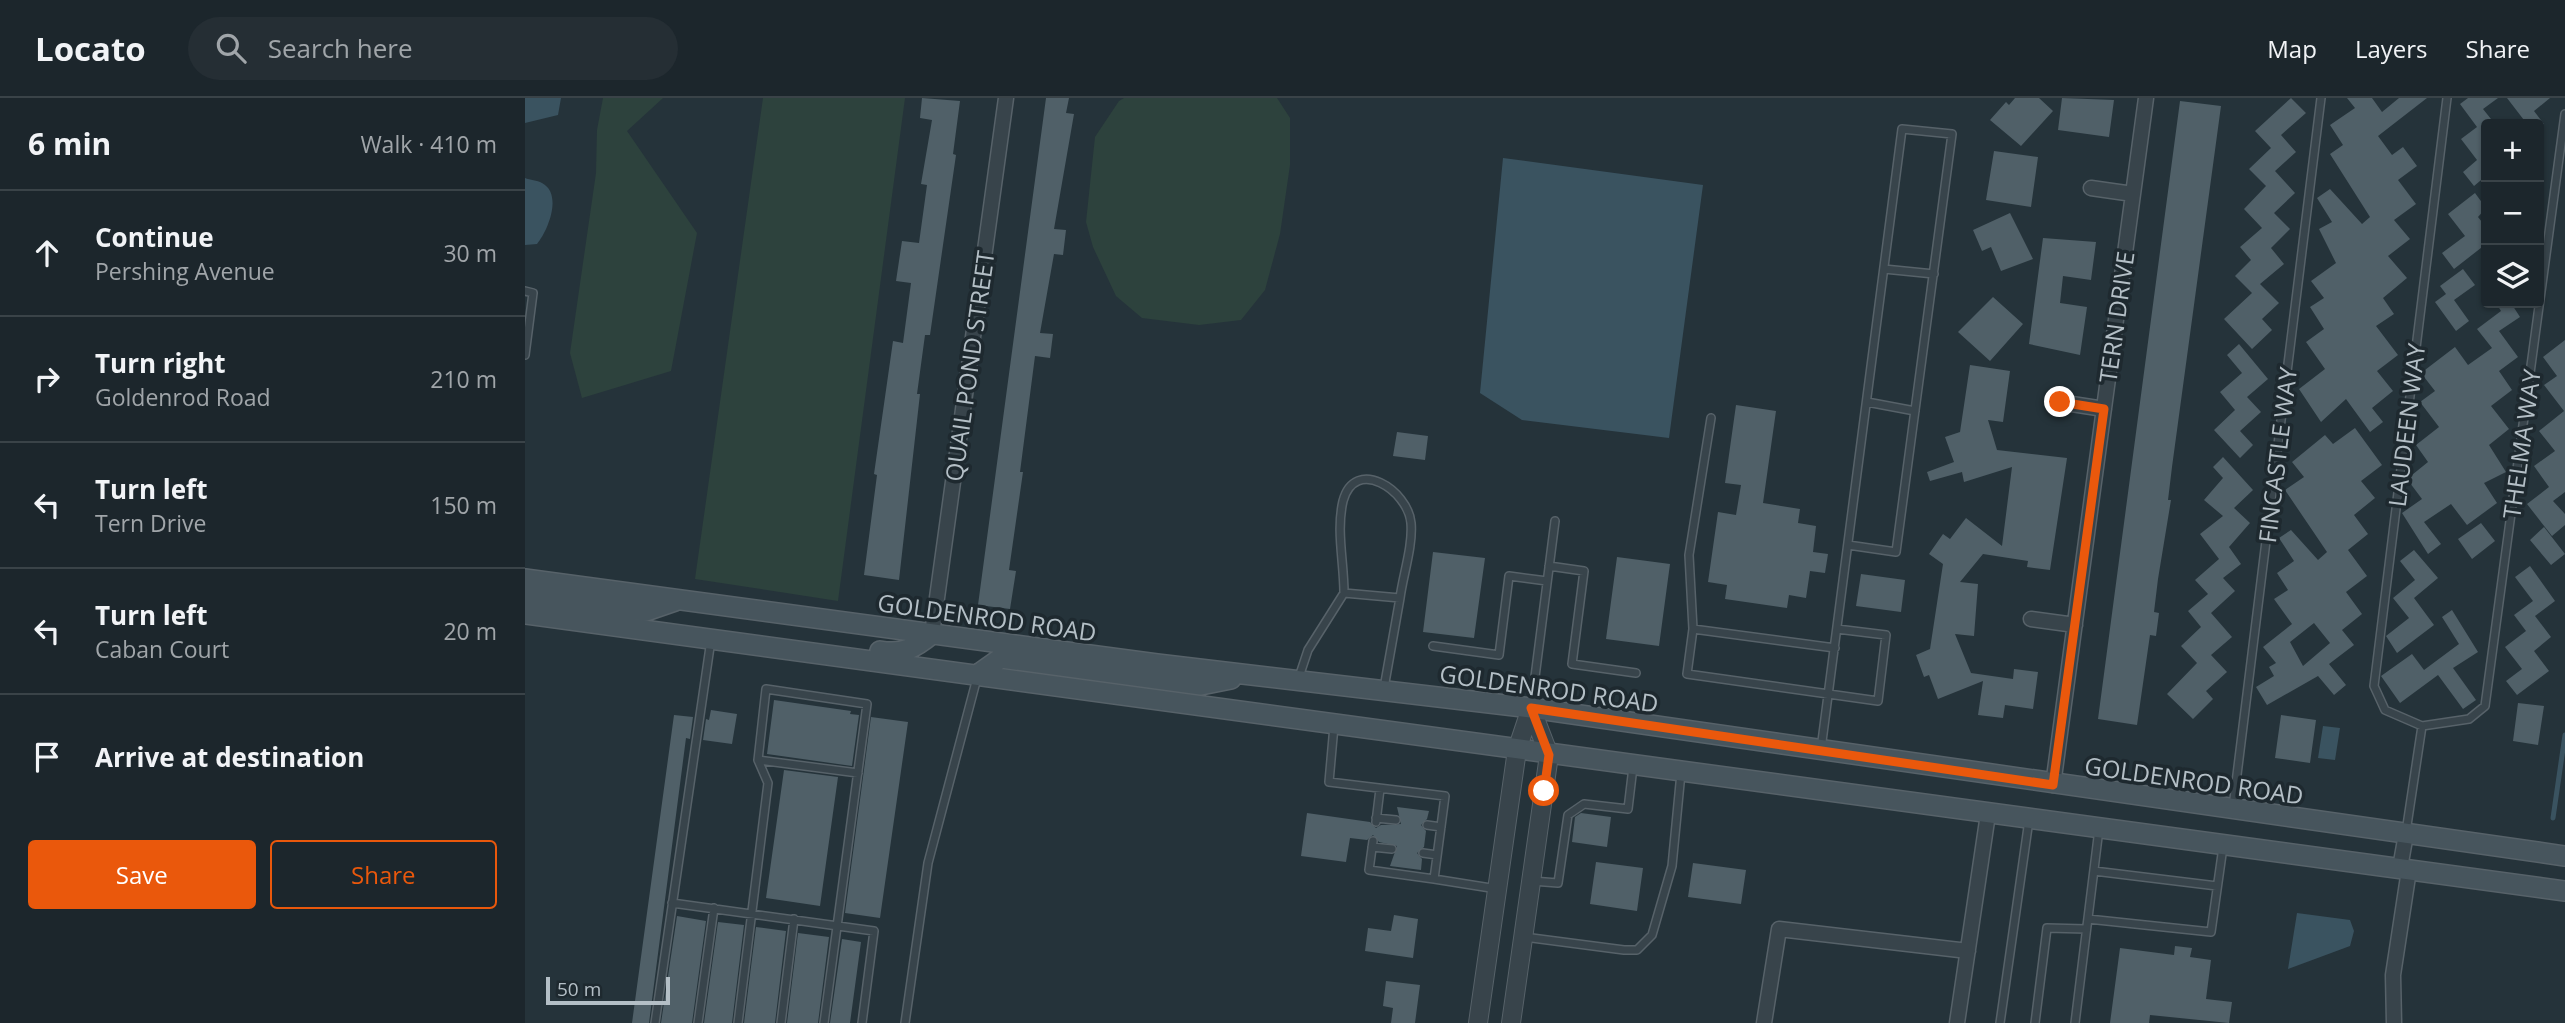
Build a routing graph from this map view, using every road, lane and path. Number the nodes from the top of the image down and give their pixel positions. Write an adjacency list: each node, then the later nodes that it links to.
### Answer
1 (1006, 98): 32 (street, QUAIL POND STREET)
2 (2146, 98): 7 (street, TERN DRIVE)
3 (2321, 98): 54 (lane, FINCASTLE WAY)
4 (2447, 98): 44 (lane, LAUDEEN WAY)
5 (2565, 114): 44 (lane, THELMA WAY)
6 (2091, 188): 7 (street)
7 (2133, 194): 14 (street, TERN DRIVE)
8 (1884, 269): 9 (lane); 9 (lane); 12 (lane)
9 (1934, 274): 15 (lane)
10 (525, 291): 11 (lane)
11 (525, 355)
12 (1867, 402): 15 (lane); 18 (lane)
13 (2060, 402): 14 (street)
14 (2104, 409): 28 (street, TERN DRIVE)
15 (1915, 411): 18 (lane)
16 (1711, 418): 29 (lane)
17 (1555, 521): 19 (lane)
18 (1848, 545): 30 (lane)
19 (1549, 566): 21 (lane); 36 (lane)
20 (525, 579): 25 (main road, GOLDENROD ROAD)
21 (1547, 581): 34 (lane); 42 (lane)
22 (1344, 593): 24 (lane); 24 (lane); 39 (lane)
23 (525, 595): 25 (main road)
24 (1400, 598): 40 (lane)
25 (679, 600): 32 (main road, GOLDENROD ROAD)
26 (525, 614): 31 (main road)
27 (2031, 619): 28 (street)
28 (2075, 625): 52 (street, TERN DRIVE)
29 (1693, 629): 35 (lane); 41 (lane)
30 (1837, 629): 35 (lane); 41 (lane)
31 (644, 630): 32 (main road); 33 (main road)
32 (932, 634): 38 (main road, GOLDENROD ROAD)
33 (711, 639): 37 (main road); 74 (lane)
34 (1433, 646)
35 (1835, 648): 41 (lane)
36 (1636, 673)
37 (977, 675): 38 (main road); 43 (main road); 89 (lane)
38 (1249, 675): 39 (main road, GOLDENROD ROAD)
39 (1298, 681): 40 (main road, GOLDENROD ROAD)
40 (1384, 691): 42 (main road, GOLDENROD ROAD)
41 (1829, 695): 46 (lane)
42 (1531, 708): 45 (street); 46 (main road, GOLDENROD ROAD); 47 (street)
43 (1335, 725): 45 (main road); 53 (lane)
44 (2422, 726): 61 (lane)
45 (1517, 750): 47 (main road); 72 (street)
46 (1821, 750): 52 (main road, GOLDENROD ROAD)
47 (1549, 755): 49 (main road); 70 (street)
48 (758, 760): 51 (lane); 51 (lane); 76 (lane)
49 (1633, 766): 50 (main road); 70 (lane)
50 (1681, 772): 55 (main road); 81 (lane)
51 (858, 773): 79 (lane)
52 (2053, 785): 54 (main road, GOLDENROD ROAD)
53 (1380, 789): 57 (lane); 59 (lane)
54 (2232, 811): 61 (main road, GOLDENROD ROAD)
55 (1988, 814): 56 (main road); 82 (street)
56 (2029, 819): 60 (main road); 94 (lane)
57 (1396, 820)
58 (1427, 825): 59 (lane)
59 (1441, 827): 65 (lane)
60 (2099, 829): 62 (main road); 68 (lane)
61 (2406, 834): 66 (main road, GOLDENROD ROAD); 67 (street)
62 (2223, 845): 67 (main road); 71 (lane)
63 (1392, 849): 69 (lane)
64 (1423, 853): 65 (lane)
65 (1437, 855): 69 (lane)
66 (2565, 856)
67 (2405, 869): 73 (main road); 97 (street)
68 (2094, 871): 71 (lane); 78 (lane)
69 (1434, 879): 72 (lane)
70 (1531, 881): 81 (street)
71 (2217, 886): 78 (lane)
72 (1497, 889): 90 (street)
73 (2565, 891)
74 (673, 903): 75 (lane); 83 (lane)
75 (714, 908): 76 (lane); 84 (lane)
76 (752, 914): 77 (lane); 85 (lane)
77 (794, 919): 79 (lane); 86 (lane)
78 (2088, 919): 80 (lane)
79 (836, 925): 87 (lane); 88 (lane)
80 (2087, 929): 95 (lane); 96 (lane)
81 (1524, 937): 91 (street)
82 (1968, 951): 92 (street); 93 (street)
83 (655, 1023)
84 (698, 1023)
85 (738, 1023)
86 (781, 1023)
87 (824, 1023)
88 (862, 1023)
89 (905, 1023)
90 (1478, 1023)
91 (1511, 1023)
92 (1764, 1023)
93 (1957, 1023)
94 (2000, 1023)
95 (2035, 1023)
96 (2075, 1023)
97 (2394, 1023)

